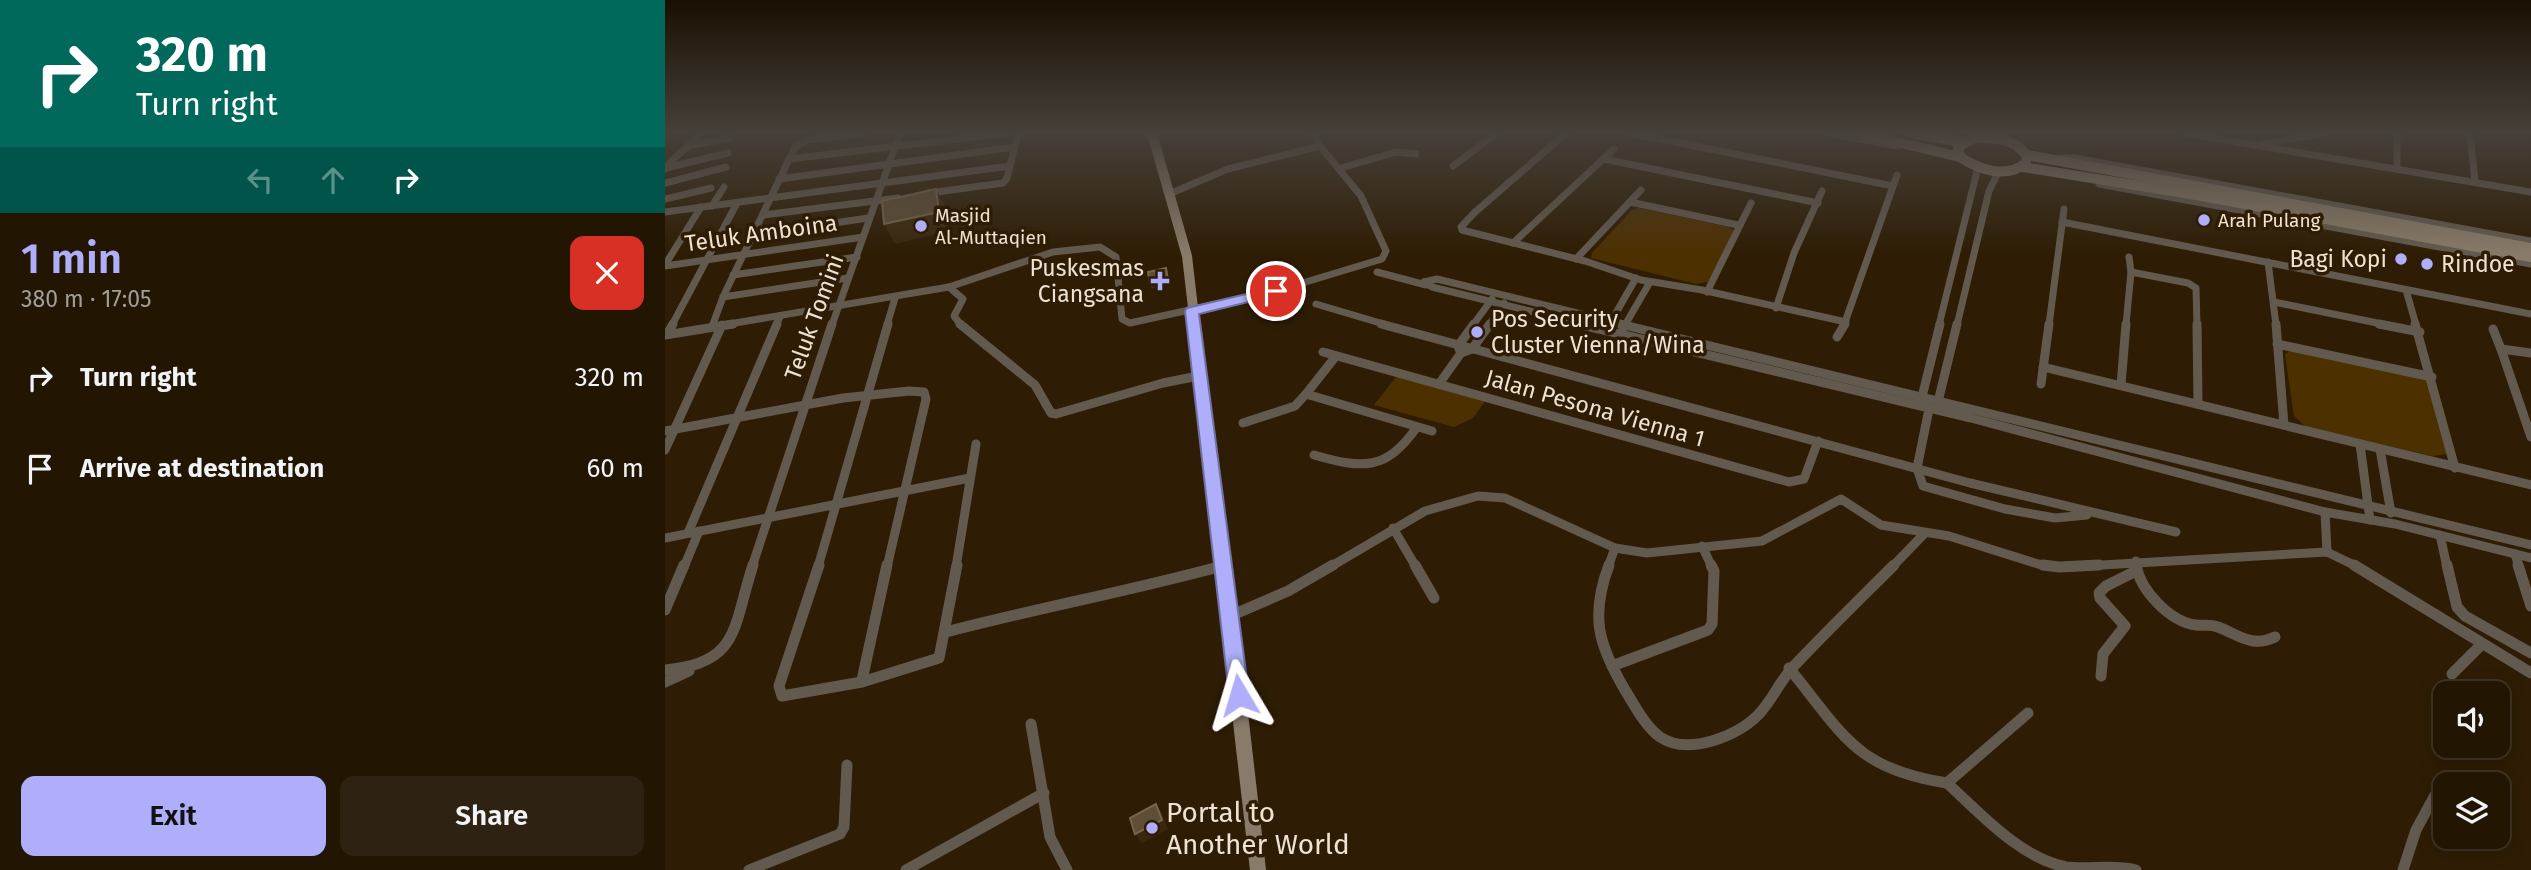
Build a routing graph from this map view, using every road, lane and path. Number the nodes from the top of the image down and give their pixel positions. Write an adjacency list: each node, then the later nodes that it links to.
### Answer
1 (701, 174): 25 (street)
2 (782, 174): 23 (street)
3 (818, 174): 23 (street)
4 (885, 174): 26 (street, Teluk Tomini)
5 (953, 174): 26 (street)
6 (1007, 174): 33 (street)
7 (1163, 174): 34 (street)
8 (1217, 174): 34 (street)
9 (1345, 174): 91 (street)
10 (1521, 174): 59 (street)
11 (1588, 174): 59 (street)
12 (1675, 174): 43 (street)
13 (1831, 174): 27 (street)
14 (1976, 174): 117 (street)
15 (1998, 174): 120 (street)
16 (2061, 174): 46 (street)
17 (2071, 174): 38 (street)
18 (2127, 174): 56 (street)
19 (2160, 174): 53 (street)
20 (2425, 174): 24 (street)
21 (2474, 174): 24 (street)
22 (1897, 175): 27 (street)
23 (779, 179): 36 (street)
24 (2475, 182): 32 (street)
25 (665, 183)
26 (882, 183): 36 (street); 39 (street, Teluk Tomini)
27 (1893, 186): 94 (street)
28 (724, 187): 44 (street)
29 (711, 188): 37 (street)
30 (1641, 190): 41 (street)
31 (1822, 191): 43 (street)
32 (2531, 192)
33 (922, 194)
34 (1169, 194): 91 (street)
35 (910, 196): 39 (street)
36 (771, 198): 40 (street); 49 (street)
37 (665, 199)
38 (2218, 199): 46 (street); 58 (street)
39 (874, 201): 49 (street); 50 (street, Teluk Tomini)
40 (737, 202): 44 (street); 67 (street)
41 (1630, 202): 52 (street); 66 (street)
42 (1751, 202): 52 (street)
43 (1818, 203): 90 (street)
44 (712, 206): 45 (street)
45 (701, 207): 48 (street); 70 (street)
46 (2230, 208): 60 (street)
47 (2064, 209): 51 (street)
48 (665, 212)
49 (762, 215): 54 (street)
50 (869, 218): 54 (street); 55 (street, Teluk Tomini)
51 (2062, 222): 68 (street); 109 (street)
52 (1738, 225): 80 (street)
53 (2455, 228): 56 (street); 57 (street)
54 (753, 235): 62 (street)
55 (863, 237): 62 (street, Teluk Amboina); 63 (street, Teluk Tomini)
56 (2472, 237): 61 (street)
57 (2531, 241)
58 (2445, 242): 60 (street); 65 (street)
59 (1513, 243): 66 (street)
60 (2429, 245): 69 (street)
61 (2531, 248)
62 (744, 254): 67 (street, Teluk Amboina); 73 (street)
63 (856, 257): 73 (street); 74 (street, Teluk Tomini)
64 (2129, 257): 72 (street)
65 (2531, 257)
66 (1576, 258): 75 (street)
67 (705, 260): 70 (street, Teluk Amboina); 100 (street)
68 (2268, 262): 79 (street); 86 (street)
69 (2531, 264)
70 (665, 265)
71 (1377, 272): 77 (street)
72 (2131, 272): 114 (street); 118 (street)
73 (733, 275): 82 (street)
74 (848, 278): 82 (street); 87 (street, Teluk Tomini)
75 (1636, 278): 76 (street); 96 (street)
76 (1650, 282): 80 (street); 97 (street)
77 (1426, 285): 81 (street); 85 (street)
78 (949, 287): 84 (street); 91 (street); 110 (street)
79 (2406, 290): 92 (street); 99 (street)
80 (1707, 292): 90 (street)
81 (1495, 294): 83 (street); 85 (street)
82 (723, 297): 95 (street)
83 (1508, 297): 89 (street); 96 (street)
84 (895, 298): 87 (street); 116 (street)
85 (1489, 302): 89 (street); 103 (street)
86 (2274, 302): 99 (street); 102 (street)
87 (837, 304): 93 (street); 95 (street); 119 (street, Teluk Tomini)
88 (1316, 304): 103 (street)
89 (1502, 305): 96 (street); 104 (street)
90 (1776, 308): 94 (street)
91 (1192, 311): 110 (street)
92 (2531, 314)
93 (780, 317): 95 (street); 121 (street)
94 (1846, 322): 101 (street)
95 (717, 325): 100 (street); 125 (street)
96 (1608, 326): 97 (street)
97 (1623, 329): 117 (street)
98 (2493, 329): 105 (street)
99 (2420, 332): 111 (street)
100 (666, 335)
101 (1837, 337)
102 (2277, 344): 111 (street); 123 (street)
103 (1460, 349): 104 (street); 112 (street)
104 (1472, 349): 128 (street)
105 (2501, 349): 107 (street); 127 (street)
106 (1323, 352): 108 (street, Jalan Pesona Vienna 1)
107 (2531, 353)
108 (1336, 356): 112 (street, Jalan Pesona Vienna 1); 115 (street)
109 (2043, 367): 113 (street); 114 (street)
110 (1198, 376): 159 (street)
111 (2432, 377): 134 (street)
112 (1439, 384): 128 (street, Jalan Pesona Vienna 1)
113 (2041, 384)
114 (2121, 385): 118 (street)
115 (1306, 394): 122 (street); 124 (street)
116 (866, 395): 119 (street); 138 (street); 140 (street)
117 (1921, 402): 120 (street); 120 (street)
118 (2198, 404): 123 (street)
119 (803, 406): 121 (street); 144 (street, Teluk Tomini)
120 (1934, 409): 135 (street); 139 (street); 142 (street)
121 (736, 418): 125 (street); 148 (street)
122 (1243, 423)
123 (2284, 425): 130 (street)
124 (1417, 427): 126 (street); 133 (street)
125 (670, 430): 132 (street)
126 (1431, 431)
127 (2531, 437)
128 (1818, 441): 135 (street)
129 (976, 444): 136 (street)
130 (2360, 444): 131 (street); 139 (street)
131 (2380, 449): 134 (street); 141 (street)
132 (665, 450)
133 (1314, 455)
134 (2455, 467): 137 (street)
135 (1917, 468): 143 (street); 143 (street)
136 (971, 478): 138 (street); 165 (street)
137 (2531, 485)
138 (904, 491): 140 (street); 176 (street)
139 (2368, 505): 141 (street); 145 (street)
140 (835, 506): 144 (street); 176 (street)
141 (2391, 510): 146 (street); 153 (street)
142 (2325, 512): 145 (street); 156 (street)
143 (2095, 515): 149 (street)
144 (768, 516): 148 (street); 170 (street, Teluk Tomini)
145 (2370, 520): 146 (street)
146 (2395, 524): 151 (street)
147 (1393, 528): 155 (street); 161 (street); 164 (street)
148 (694, 532): 152 (street); 163 (street)
149 (2176, 532)
150 (1923, 534): 154 (street); 160 (street); 171 (street)
151 (2440, 536): 157 (street); 168 (street)
152 (665, 538)
153 (2531, 545)
154 (1702, 546): 155 (street); 169 (street)
155 (1615, 548): 169 (street)
156 (2327, 552): 160 (street); 167 (street)
157 (2515, 554): 158 (street); 162 (street)
158 (2531, 558)
159 (1222, 566): 164 (street); 165 (street)
160 (2136, 566): 166 (street); 175 (street)
161 (1434, 598)
162 (2531, 606)
163 (665, 610)
164 (1230, 616): 187 (street)
165 (946, 632): 176 (street)
166 (2275, 638)
167 (2483, 644): 173 (street); 174 (street)
168 (2531, 653)
169 (1612, 666): 171 (street)
170 (696, 667): 172 (street); 177 (street, Teluk Tomini)
171 (1789, 668): 181 (street)
172 (665, 670)
173 (2531, 673)
174 (2452, 674)
175 (2101, 676)
176 (862, 680)
177 (665, 682)
178 (2028, 713): 181 (street)
179 (1031, 724): 182 (street)
180 (847, 765): 184 (street)
181 (1947, 783): 188 (street)
182 (1044, 793): 185 (street); 186 (street)
183 (2433, 799): 189 (street)
184 (749, 870)
185 (907, 870)
186 (1067, 870)
187 (1258, 870)
188 (2136, 870)
189 (2403, 870)

